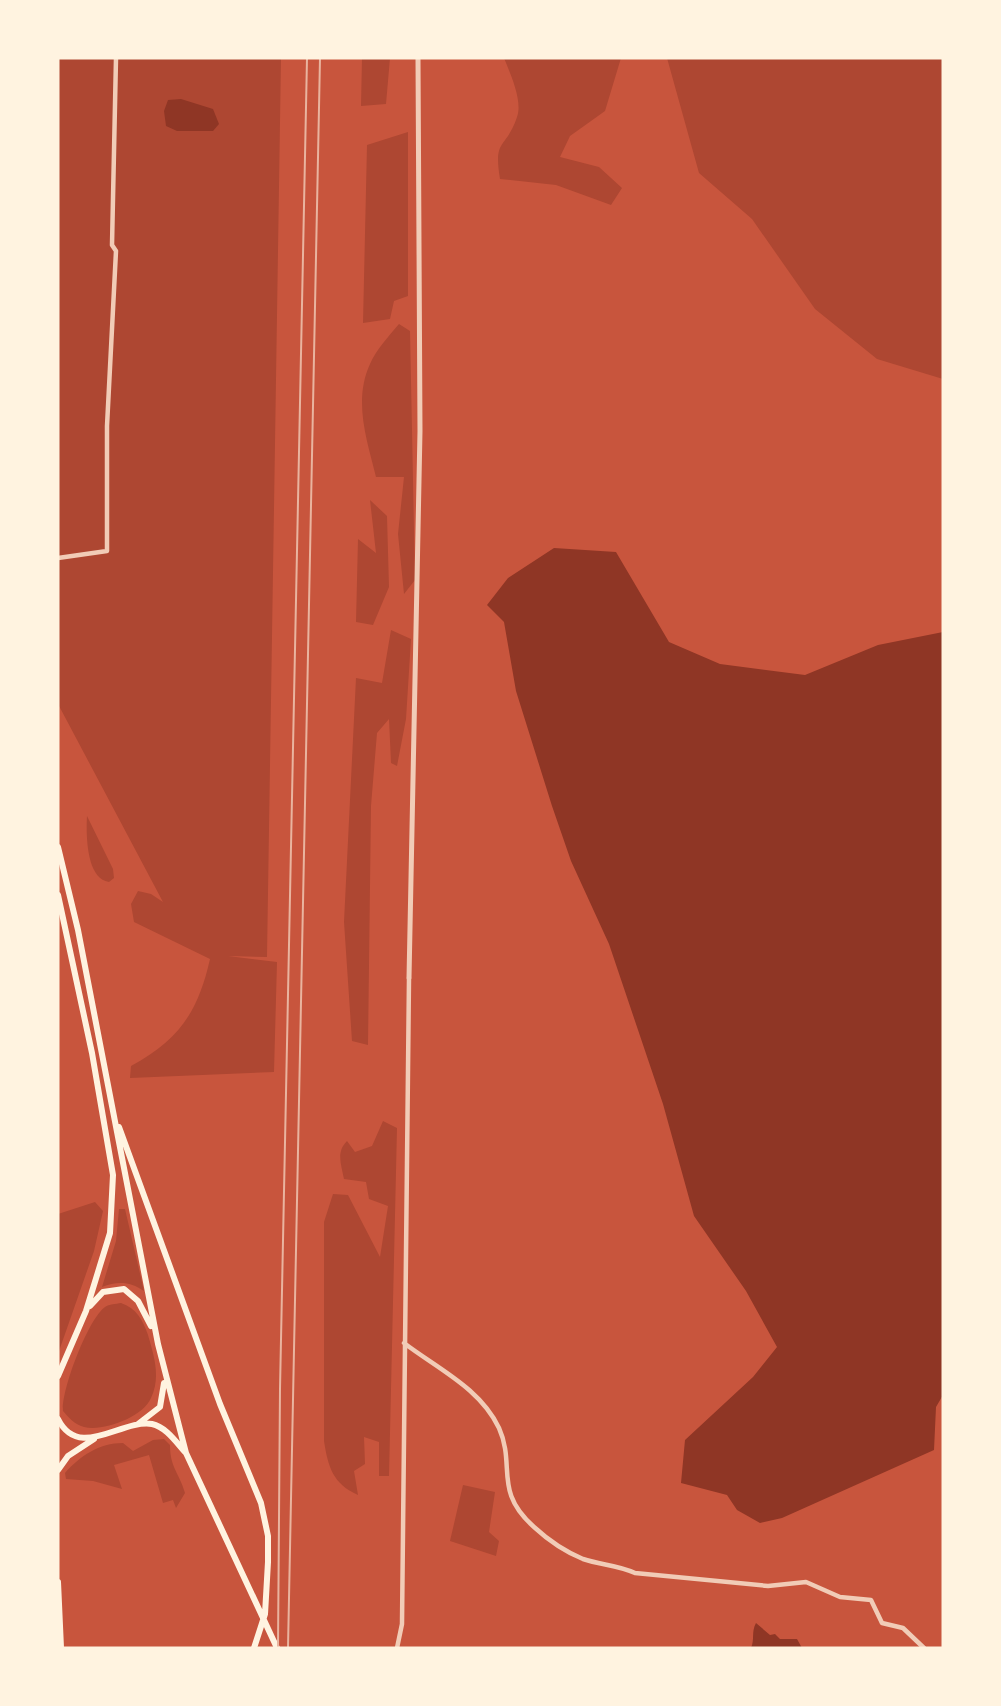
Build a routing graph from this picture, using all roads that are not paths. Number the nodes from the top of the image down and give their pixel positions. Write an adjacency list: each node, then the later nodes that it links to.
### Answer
1 (116, 58): 3 (street)
2 (418, 58): 6 (street)
3 (58, 558)
4 (58, 847): 7 (main road)
5 (58, 895): 8 (main road)
6 (409, 978): 9 (street)
7 (113, 1113): 10 (main road); 20 (main road)
8 (86, 1311): 10 (main road); 12 (main road)
9 (404, 1343): 22 (street); 23 (street)
10 (158, 1345): 11 (main road)
11 (163, 1367): 14 (main road); 16 (main road)
12 (58, 1376)
13 (58, 1419): 15 (main road)
14 (136, 1425): 15 (main road); 16 (main road)
15 (96, 1438): 17 (main road)
16 (186, 1453): 21 (main road)
17 (58, 1470)
18 (58, 1582): 19 (main road)
19 (61, 1648)
20 (254, 1648)
21 (277, 1648)
22 (397, 1648)
23 (924, 1648)

